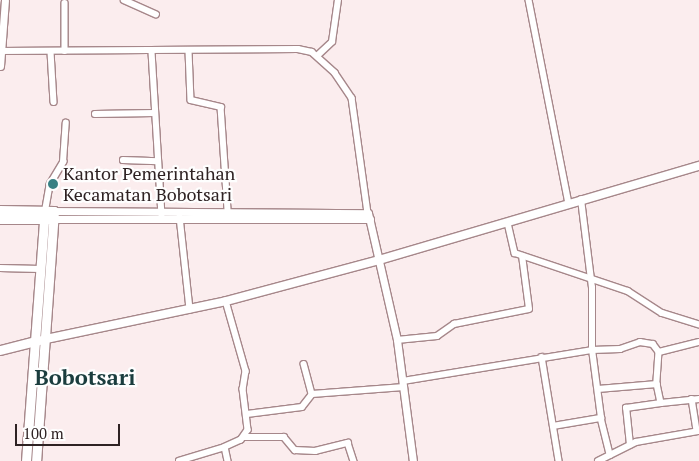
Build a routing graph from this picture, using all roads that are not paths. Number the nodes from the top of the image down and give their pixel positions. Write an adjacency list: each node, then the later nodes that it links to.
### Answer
1 (5, 0): 7 (street)
2 (124, 0): 6 (street)
3 (338, 0): 12 (street)
4 (529, 0): 22 (street)
5 (64, 3): 8 (street)
6 (156, 14)
7 (1, 51): 10 (street); 13 (street)
8 (65, 51): 10 (street); 11 (street)
9 (189, 51): 11 (street); 12 (street); 24 (street)
10 (51, 52): 14 (street)
11 (152, 52): 15 (street)
12 (318, 54): 28 (street)
13 (0, 66)
14 (54, 102)
15 (154, 113): 16 (street); 19 (street)
16 (95, 114)
17 (66, 123): 26 (street)
18 (123, 160): 19 (street)
19 (158, 162): 25 (street)
20 (699, 166): 21 (main road)
21 (581, 200): 22 (main road); 35 (street)
22 (569, 204): 30 (main road)
23 (0, 210): 26 (main road)
24 (228, 211): 25 (street); 28 (street)
25 (162, 214): 26 (street); 27 (street)
26 (49, 215): 29 (main road); 34 (main road); 39 (main road)
27 (180, 216): 28 (street); 37 (street)
28 (369, 216): 32 (street)
29 (0, 219)
30 (508, 223): 31 (street); 32 (main road)
31 (522, 256): 35 (street); 40 (street)
32 (380, 260): 36 (main road); 40 (street)
33 (0, 268): 34 (street)
34 (40, 269): 41 (main road)
35 (590, 278): 38 (street); 44 (street)
36 (226, 301): 37 (main road); 54 (street)
37 (190, 309): 39 (main road)
38 (699, 324)
39 (46, 339): 41 (main road); 63 (main road)
40 (397, 340): 48 (street)
41 (35, 341): 43 (main road); 62 (main road)
42 (699, 342): 45 (street)
43 (0, 350)
44 (592, 350): 45 (street); 46 (street); 50 (street)
45 (660, 352): 49 (street)
46 (542, 356): 48 (street); 56 (street)
47 (304, 364): 51 (street)
48 (403, 384): 51 (street); 67 (street)
49 (657, 384): 50 (street); 53 (street)
50 (598, 390): 55 (street)
51 (312, 394): 54 (street)
52 (696, 399): 53 (street); 57 (street)
53 (661, 403): 59 (street)
54 (247, 414): 58 (street)
55 (601, 418): 56 (street); 61 (street)
56 (554, 426): 68 (street)
57 (698, 431): 59 (street)
58 (244, 438): 60 (street); 66 (street)
59 (630, 444): 61 (street)
60 (225, 447): 64 (street); 65 (street)
61 (610, 455): 69 (street)
62 (26, 461)
63 (36, 461)
64 (179, 461)
65 (228, 461)
66 (354, 461)
67 (413, 461)
68 (559, 461)
69 (598, 461)

